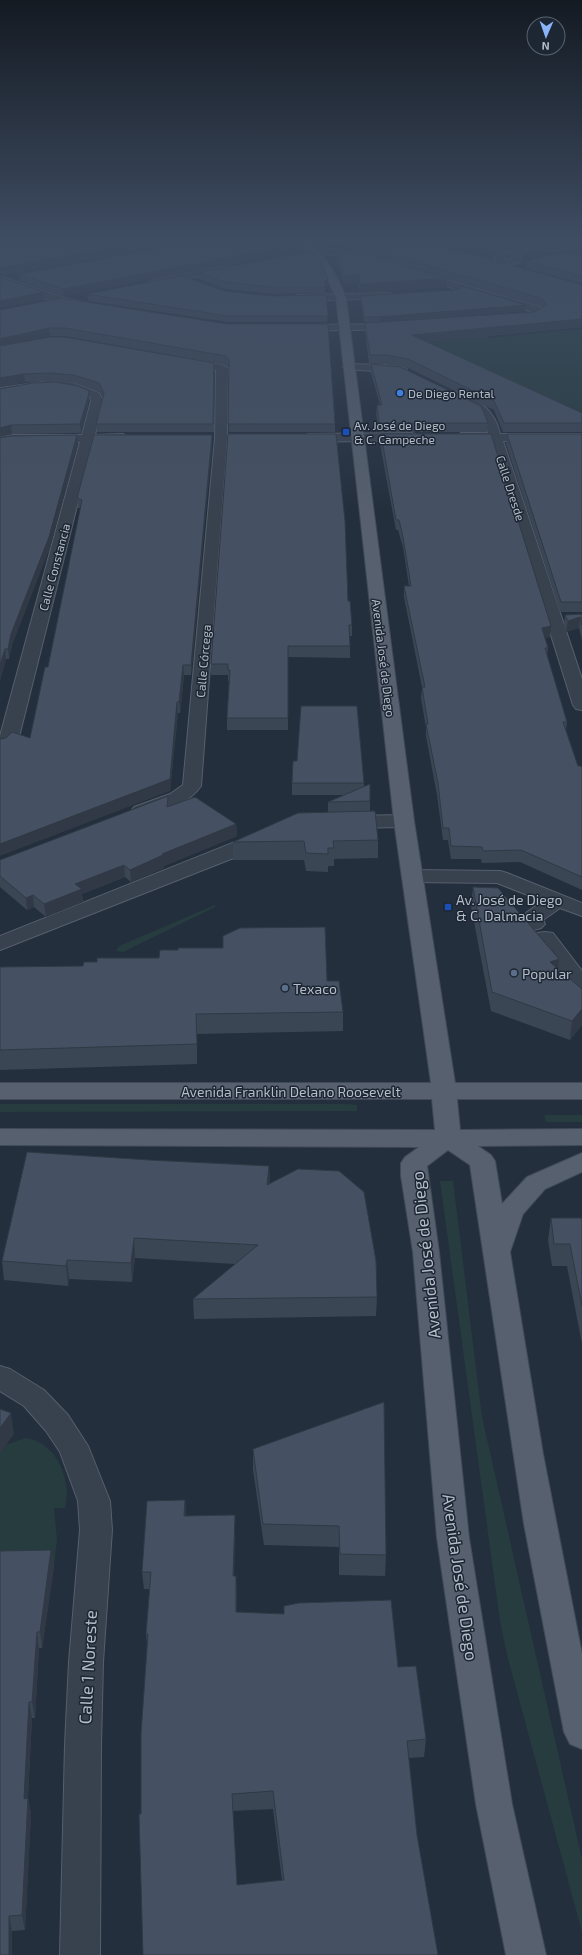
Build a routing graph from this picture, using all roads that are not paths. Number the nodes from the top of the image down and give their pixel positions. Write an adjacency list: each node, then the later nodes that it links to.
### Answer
1 (345, 330): 3 (main road, Avenida José de Diego)
2 (177, 360): 18 (street, Calle Córcega)
3 (349, 367): 4 (street); 7 (main road, Avenida José de Diego)
4 (415, 377)
5 (441, 389): 10 (street, Calle Dresde)
6 (0, 392): 11 (street, Calle Constancia)
7 (358, 437): 8 (street); 13 (street); 19 (main road, Avenida José de Diego)
8 (425, 437)
9 (448, 437): 10 (street)
10 (494, 437): 14 (street); 16 (street, Calle Dresde)
11 (88, 438): 12 (street); 15 (street); 17 (street, Calle Constancia)
12 (135, 438)
13 (297, 438)
14 (582, 438)
15 (0, 441)
16 (582, 705)
17 (0, 744)
18 (124, 817)
19 (404, 821): 20 (street); 22 (main road, Avenida José de Diego)
20 (326, 822)
21 (280, 829): 25 (street)
22 (413, 876): 23 (street); 28 (main road, Avenida José de Diego)
23 (558, 900): 24 (street); 26 (street)
24 (582, 910)
25 (0, 944)
26 (582, 986)
27 (0, 1090): 28 (main road, Avenida Franklin Delano Roosevelt)
28 (445, 1091): 29 (main road, Avenida Franklin Delano Roosevelt); 32 (main road, Avenida José de Diego)
29 (582, 1091)
30 (0, 1137): 32 (main road)
31 (582, 1137): 32 (main road)
32 (448, 1138): 34 (main road); 38 (main road, Avenida José de Diego)
33 (582, 1162): 34 (main road)
34 (497, 1254): 36 (main road)
35 (0, 1377): 37 (street, Calle 1 Noreste)
36 (582, 1732)
37 (80, 1955)
38 (526, 1955)

